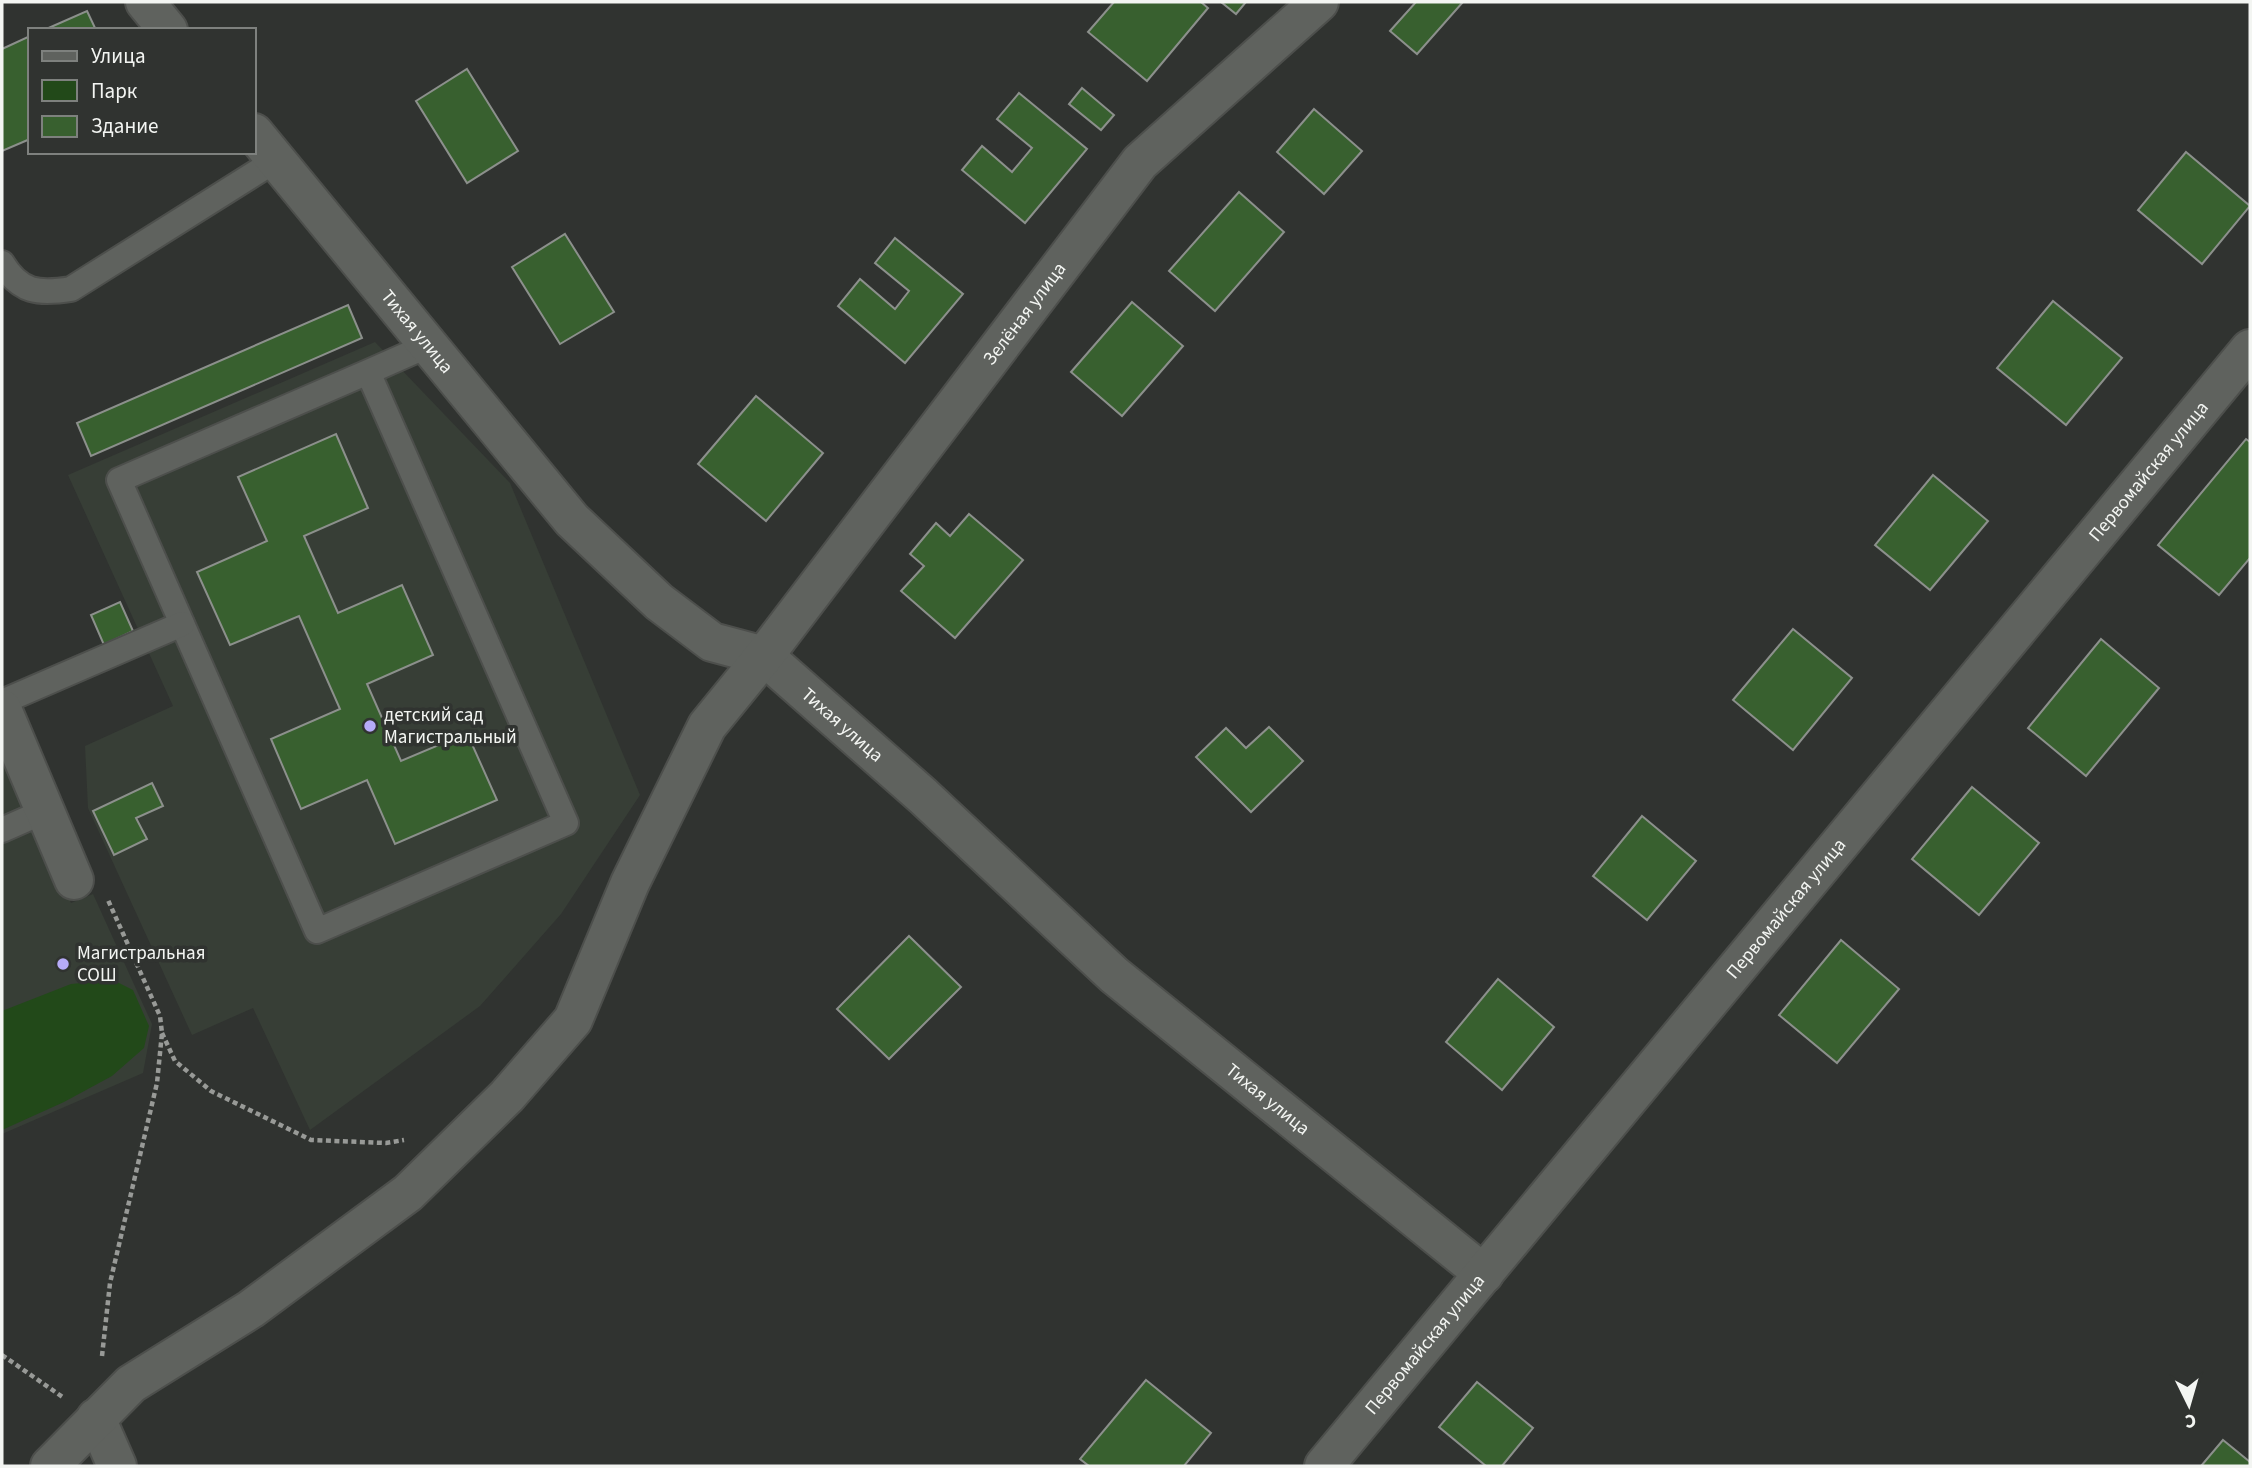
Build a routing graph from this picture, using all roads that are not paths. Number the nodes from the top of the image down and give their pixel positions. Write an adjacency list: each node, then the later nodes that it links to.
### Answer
1 (145, 2): 3 (street)
2 (1319, 2): 11 (street, Зелёная улица)
3 (166, 28)
4 (265, 147): 7 (street, Тихая улица)
5 (255, 154): 6 (lane)
6 (2, 264)
7 (429, 345): 9 (lane); 11 (street, Тихая улица)
8 (2250, 349): 17 (street, Первомайская улица)
9 (368, 372): 10 (lane); 10 (lane)
10 (182, 624): 12 (lane)
11 (764, 656): 17 (street, Тихая улица); 18 (street, Зелёная улица)
12 (2, 702)
13 (2, 709): 14 (street)
14 (45, 811): 15 (lane); 16 (street)
15 (2, 830)
16 (90, 887)
17 (1484, 1274): 21 (street, Первомайская улица)
18 (96, 1419): 19 (street, Зелёная улица); 20 (street)
19 (50, 1466)
20 (117, 1466)
21 (1324, 1466)

